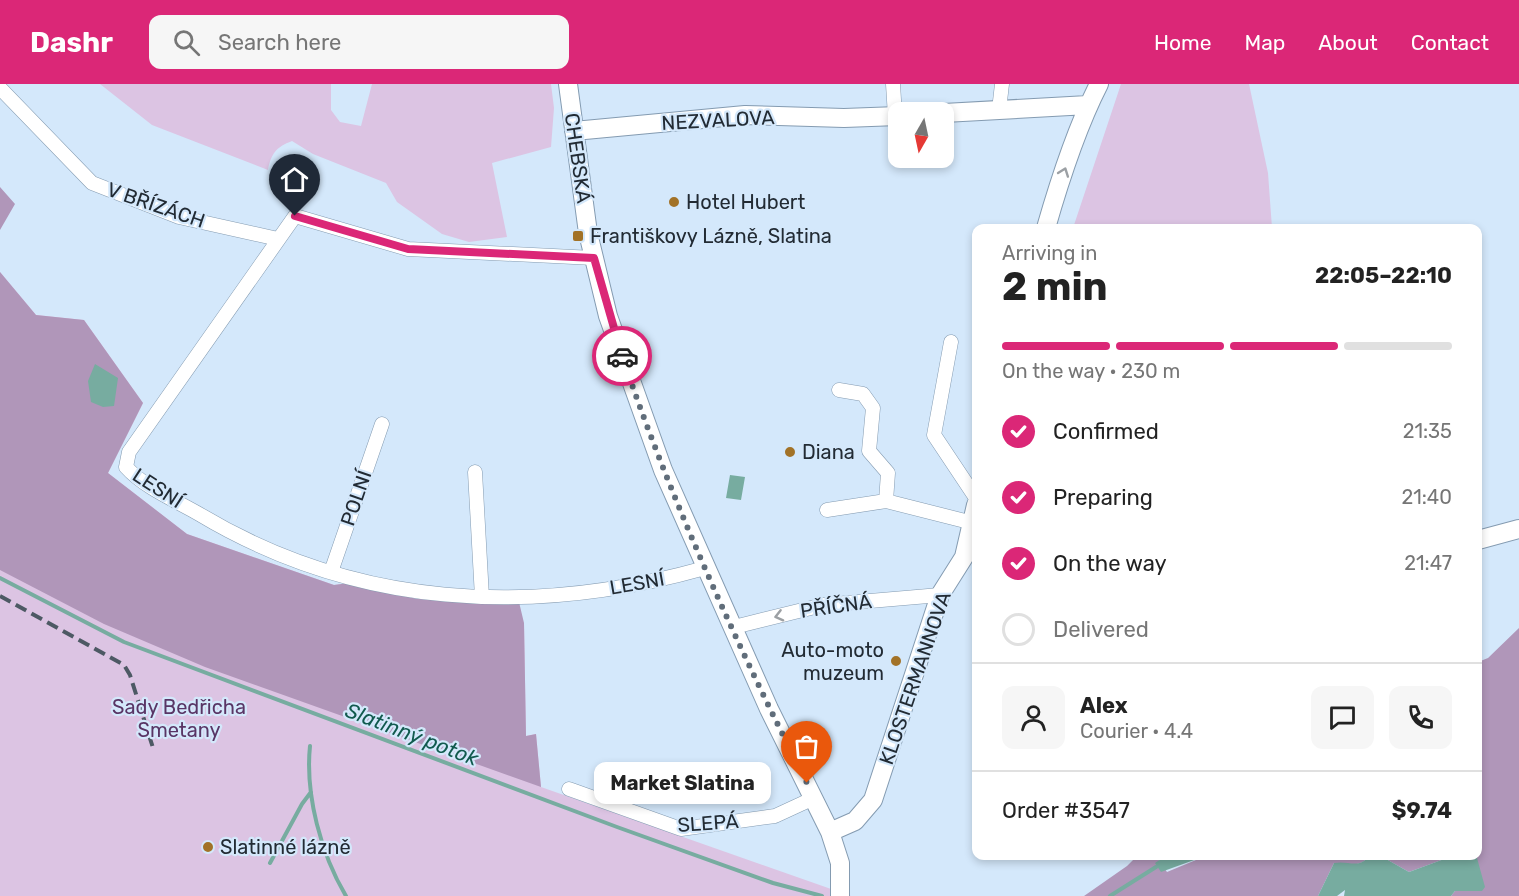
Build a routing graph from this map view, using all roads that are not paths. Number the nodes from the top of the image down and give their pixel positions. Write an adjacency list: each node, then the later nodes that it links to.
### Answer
1 (568, 84): 11 (street, CHEBSKÁ)
2 (893, 84): 6 (street)
3 (1002, 84): 8 (street)
4 (1099, 84): 7 (street)
5 (0, 88): 13 (street, V BŘÍZÁCH)
6 (895, 102)
7 (1088, 105): 8 (street); 12 (street, one-way to 7)
8 (999, 110): 9 (street)
9 (954, 112)
10 (888, 116): 11 (street, NEZVALOVA)
11 (574, 131): 14 (street, CHEBSKÁ)
12 (1048, 224)
13 (278, 239): 14 (street, LESNÍ); 28 (street, LESNÍ)
14 (594, 258): 27 (street, CHEBSKÁ)
15 (951, 342): 19 (street)
16 (839, 390): 20 (street)
17 (382, 424): 28 (street, POLNÍ)
18 (475, 472): 30 (street)
19 (972, 492)
20 (886, 501): 21 (street); 22 (street)
21 (827, 510)
22 (972, 514)
23 (1519, 529): 24 (street)
24 (1482, 539)
25 (972, 540): 26 (street, KLOSTERMANNOVA)
26 (970, 558): 29 (street, KLOSTERMANNOVA)
27 (705, 568): 30 (street, LESNÍ); 31 (street, CHEBSKÁ)
28 (331, 572): 30 (street, LESNÍ)
29 (940, 595): 31 (street, PŘÍČNÁ, one-way to 31); 34 (street, KLOSTERMANNOVA)
30 (482, 597)
31 (734, 627): 33 (street, CHEBSKÁ)
32 (569, 789): 33 (street, SLEPÁ)
33 (814, 798): 34 (street, CHEBSKÁ)
34 (830, 832): 35 (street, CHEBSKÁ)
35 (841, 893)

